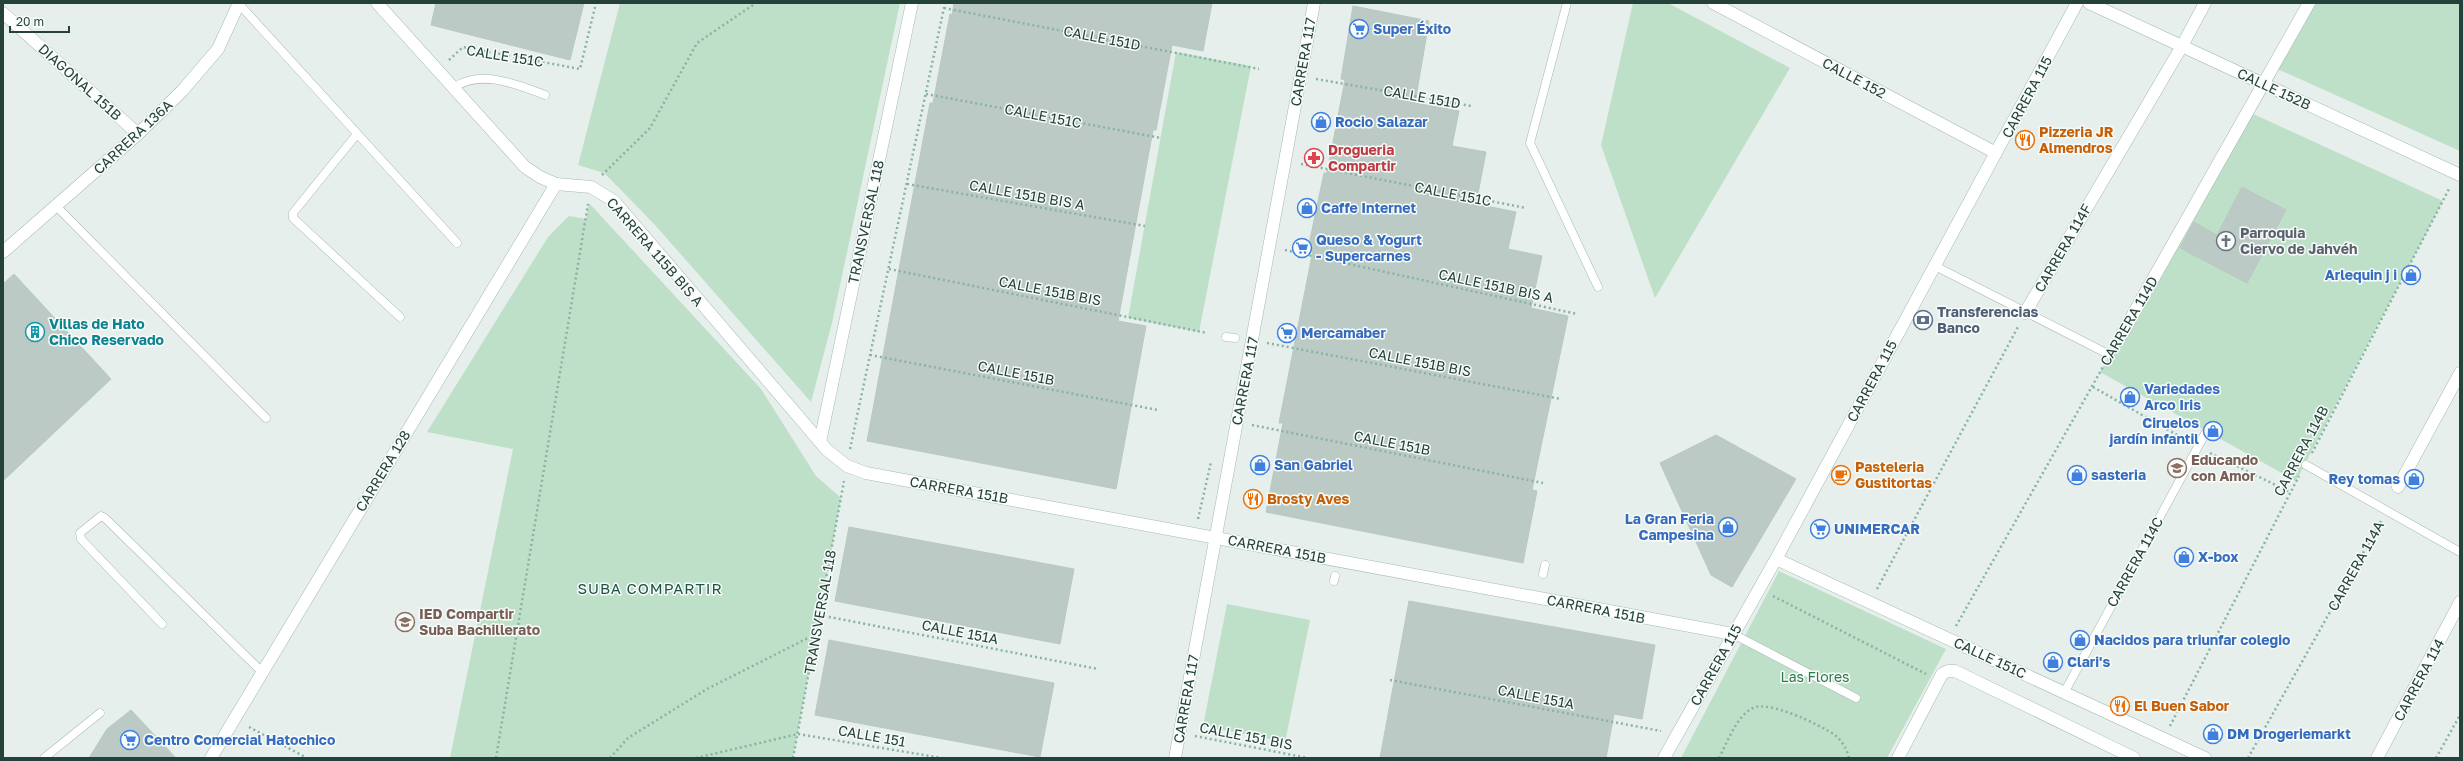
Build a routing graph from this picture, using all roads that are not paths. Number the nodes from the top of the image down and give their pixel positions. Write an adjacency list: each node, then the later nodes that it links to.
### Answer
1 (377, 3): 14 (street, CARRERA 115B BIS A)
2 (912, 3): 33 (street, TRANSVERSAL 118)
3 (1314, 3): 36 (street, CARRERA 117)
4 (1567, 3): 25 (lane)
5 (1713, 3): 18 (street, CALLE 152)
6 (2077, 3): 18 (street, CARRERA 115)
7 (2089, 3): 12 (street, CALLE 152B)
8 (2205, 3): 12 (street, CARRERA 114F)
9 (2309, 3): 13 (street, CARRERA 114D)
10 (239, 4): 16 (street, CARRERA 136A); 17 (lane)
11 (3, 14): 16 (street, DIAGONAL 151B)
12 (2182, 46): 13 (street, CALLE 152B); 26 (street, CARRERA 114F)
13 (2264, 84): 19 (street, CALLE 152B); 28 (street, CARRERA 114D)
14 (454, 87): 15 (lane); 20 (street, CARRERA 115B BIS A)
15 (545, 96)
16 (138, 134): 21 (street, CARRERA 136A)
17 (357, 134): 22 (lane); 27 (lane)
18 (1996, 153): 24 (street, CARRERA 115)
19 (2459, 175)
20 (556, 184): 33 (street, CARRERA 115B BIS A); 44 (street, CARRERA 128)
21 (56, 206): 23 (street, CARRERA 136A); 31 (lane)
22 (457, 243)
23 (3, 252)
24 (1935, 266): 26 (lane); 38 (street, CARRERA 115)
25 (1598, 287)
26 (2025, 313): 29 (lane)
27 (400, 317)
28 (2122, 334)
29 (2110, 355)
30 (2460, 373): 35 (street)
31 (266, 418)
32 (2206, 432): 45 (lane, CARRERA 114C)
33 (824, 446): 36 (street, CARRERA 151B)
34 (2306, 465): 37 (lane)
35 (2398, 487)
36 (1215, 538): 43 (street, CARRERA 151B); 50 (street, CARRERA 117)
37 (2460, 552)
38 (1776, 559): 43 (street, CARRERA 115); 45 (street, CALLE 151C)
39 (1545, 566): 40 (lane)
40 (1543, 574)
41 (2460, 602): 55 (street, CARRERA 114)
42 (162, 624): 44 (lane)
43 (1733, 634): 46 (lane); 51 (street, CARRERA 115)
44 (262, 672): 49 (street, CARRERA 128)
45 (2064, 693): 54 (street, CALLE 151C)
46 (1856, 698)
47 (100, 713): 48 (lane)
48 (44, 758)
49 (211, 758)
50 (1175, 758)
51 (1664, 758)
52 (1898, 758): 53 (street, CALLE 151C)
53 (2134, 758)
54 (2205, 758)
55 (2377, 758)

